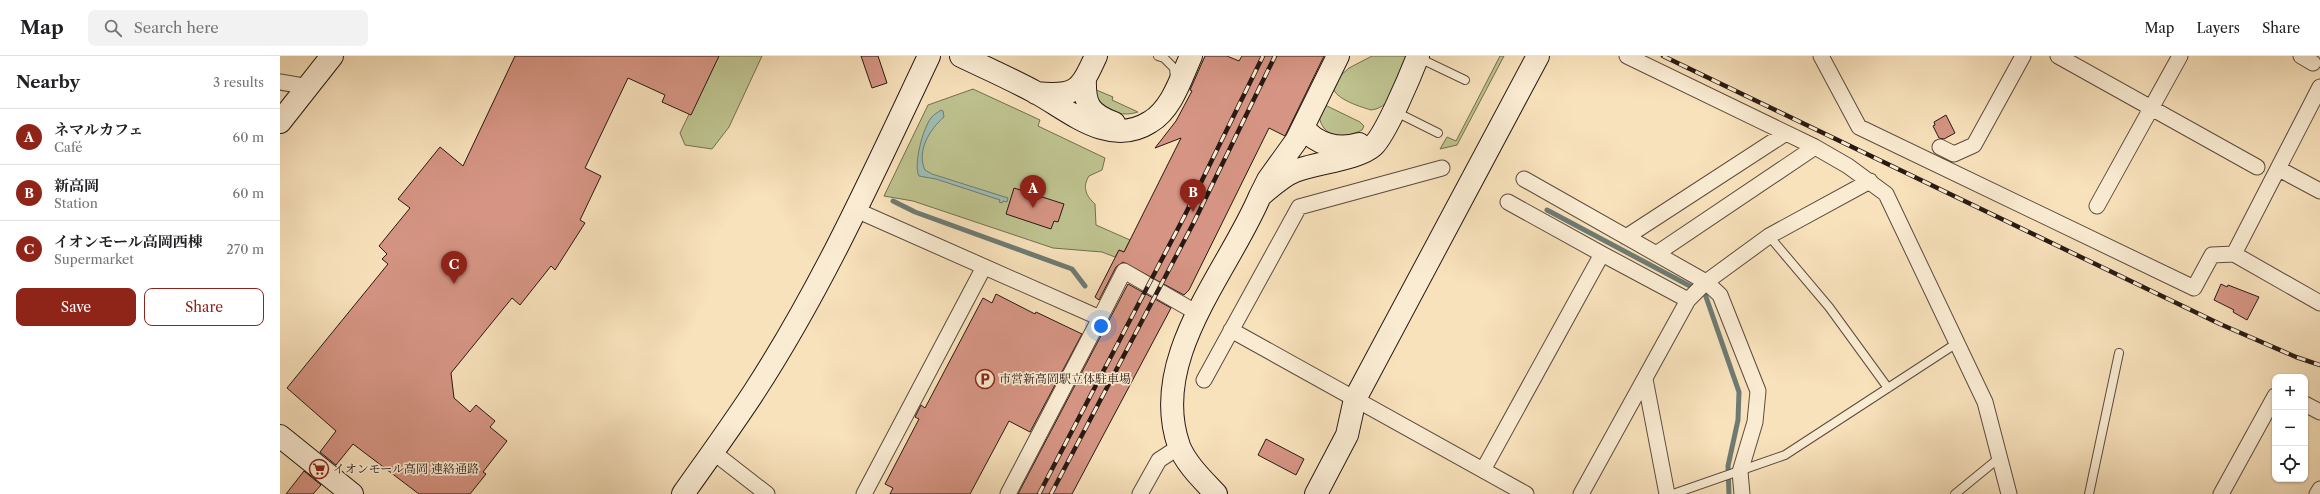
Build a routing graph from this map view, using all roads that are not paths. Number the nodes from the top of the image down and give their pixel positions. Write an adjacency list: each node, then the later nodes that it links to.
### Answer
1 (332, 56): 18 (street)
2 (929, 56): 41 (street)
3 (961, 56): 21 (street)
4 (1096, 56): 15 (street)
5 (1158, 56): 20 (lane)
6 (1191, 56): 20 (street)
7 (1338, 56): 26 (street)
8 (1538, 56): 59 (street)
9 (1627, 56): 29 (street)
10 (1821, 56): 46 (street)
11 (2023, 56): 31 (street)
12 (2058, 56): 22 (street)
13 (2180, 56): 22 (street)
14 (1418, 57): 16 (lane); 23 (street)
15 (1085, 79): 21 (street); 25 (street)
16 (1465, 80)
17 (280, 82): 18 (street)
18 (309, 87): 24 (street)
19 (2320, 87): 34 (street)
20 (1176, 88): 25 (street)
21 (1036, 93): 25 (street)
22 (2151, 108): 32 (street); 40 (street)
23 (1393, 110): 27 (street); 28 (lane)
24 (280, 122)
25 (1140, 127)
26 (1303, 127): 27 (street); 38 (street)
27 (1383, 130): 38 (street)
28 (1438, 133)
29 (1786, 133): 30 (street); 43 (street)
30 (1815, 147): 36 (street); 45 (street)
31 (1940, 147)
32 (2257, 167)
33 (1442, 168): 53 (street)
34 (2278, 169): 37 (street); 46 (street)
35 (1524, 179): 43 (street)
36 (1870, 181): 42 (street); 54 (street)
37 (2320, 190)
38 (1260, 196): 51 (street)
39 (1508, 202): 44 (street)
40 (2097, 206)
41 (856, 210): 47 (street); 65 (street)
42 (1769, 236): 48 (street); 58 (lane)
43 (1626, 237): 45 (street)
44 (1602, 254): 49 (street); 67 (street)
45 (1656, 254): 48 (street)
46 (2234, 254): 50 (street)
47 (984, 267): 52 (street); 73 (street)
48 (1706, 283): 49 (street); 68 (street)
49 (1689, 299): 56 (street)
50 (2320, 303)
51 (1198, 314): 52 (street); 64 (street)
52 (1100, 318): 74 (street)
53 (1231, 330): 57 (street); 59 (street)
54 (1957, 343): 58 (lane); 66 (street)
55 (2119, 353): 85 (lane)
56 (1645, 378): 79 (street); 80 (street)
57 (1204, 380)
58 (1888, 388): 68 (lane)
59 (1355, 399): 67 (street); 77 (street)
60 (2272, 402): 86 (street)
61 (2308, 406): 62 (street)
62 (2320, 412)
63 (280, 436): 70 (street)
64 (1179, 446): 75 (street); 76 (street)
65 (713, 452): 71 (street); 72 (street)
66 (1999, 458): 83 (lane); 84 (street)
67 (1483, 470): 78 (street)
68 (1740, 472): 81 (lane); 82 (street)
69 (2320, 489): 87 (street)
70 (352, 494)
71 (683, 494)
72 (767, 494)
73 (864, 494)
74 (1008, 494)
75 (1140, 494)
76 (1216, 494)
77 (1316, 494)
78 (1526, 494)
79 (1581, 494)
80 (1667, 494)
81 (1673, 494)
82 (1742, 494)
83 (1956, 494)
84 (2009, 494)
85 (2089, 494)
86 (2222, 494)
87 (2317, 494)

